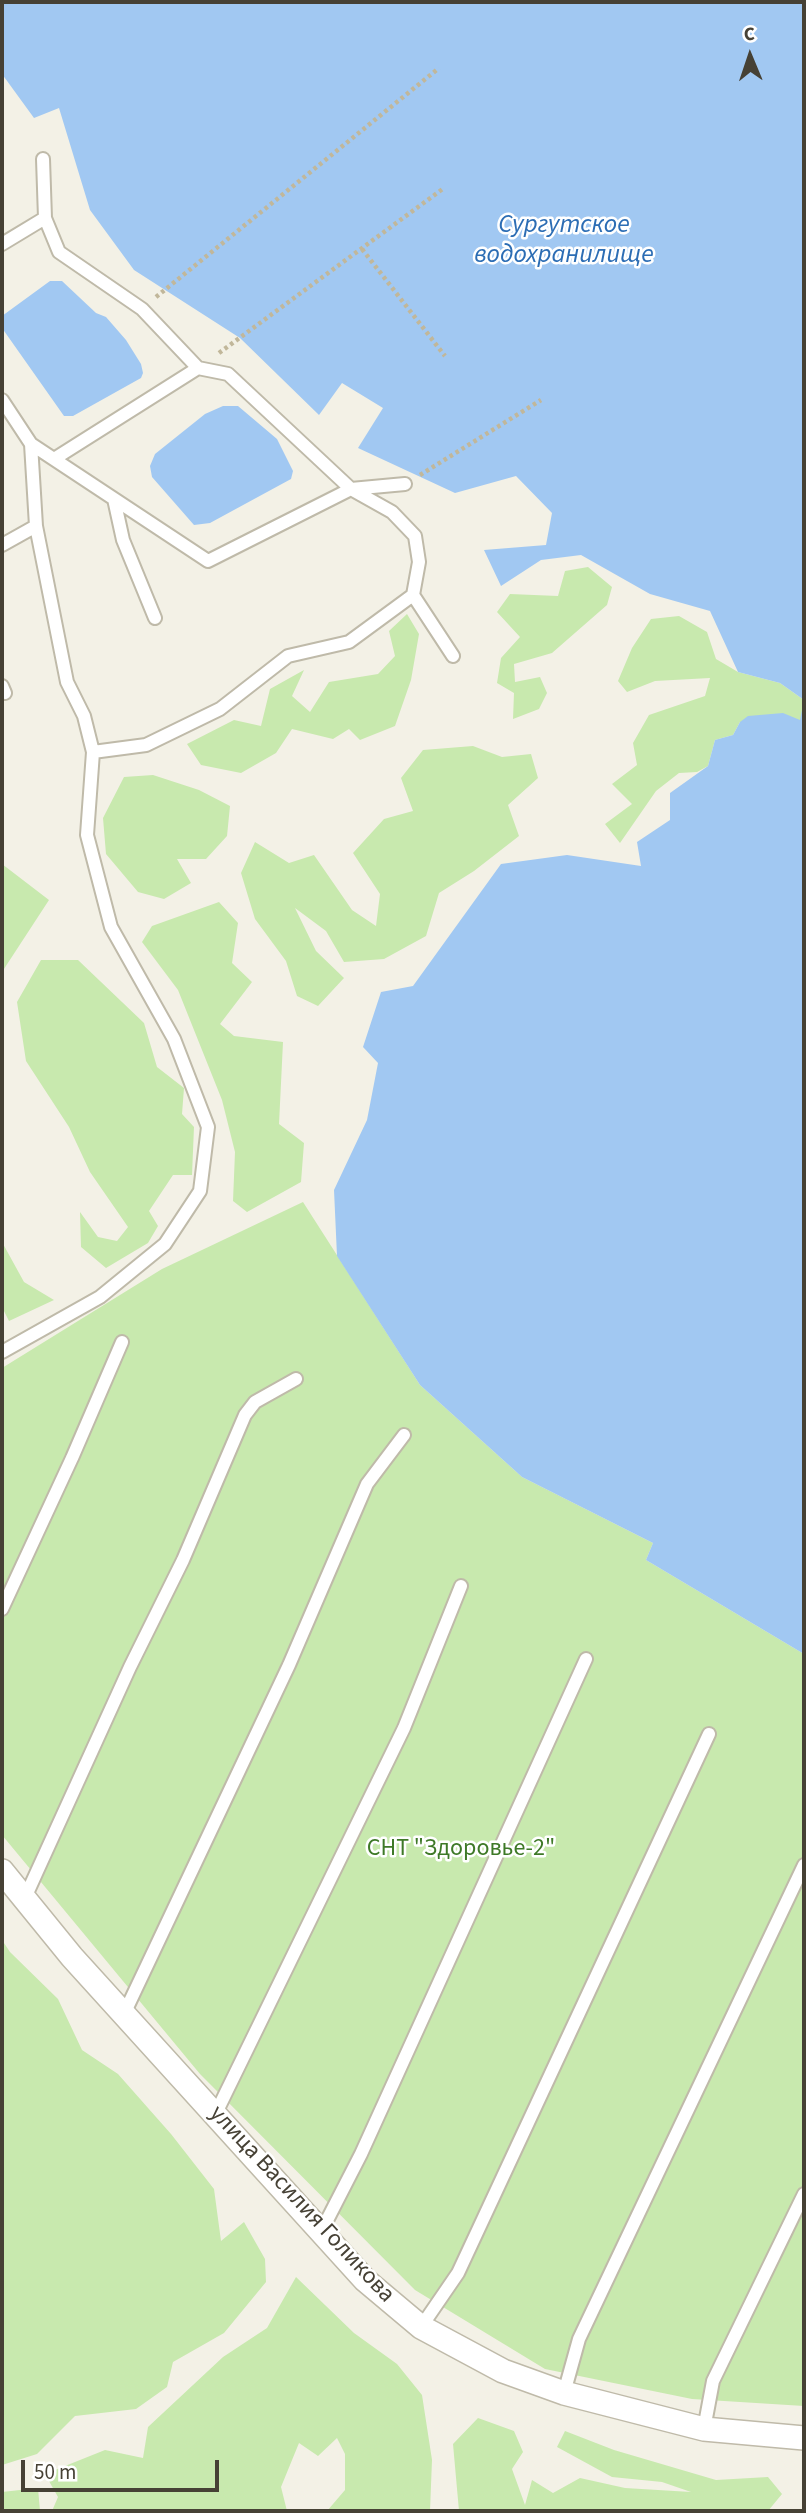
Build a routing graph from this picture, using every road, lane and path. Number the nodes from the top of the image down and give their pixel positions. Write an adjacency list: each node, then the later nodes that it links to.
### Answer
1 (439, 68): 7 (path)
2 (43, 159): 4 (lane)
3 (444, 188): 6 (path)
4 (46, 218): 5 (lane); 7 (lane)
5 (2, 244)
6 (362, 248): 8 (path); 9 (path)
7 (142, 309): 9 (lane)
8 (444, 356)
9 (198, 368): 13 (lane); 15 (lane)
10 (2, 400): 12 (lane)
11 (541, 400): 14 (path)
12 (31, 444): 13 (lane); 17 (lane)
13 (54, 459): 16 (lane)
14 (405, 484): 15 (lane)
15 (351, 489): 16 (lane); 19 (lane)
16 (114, 499): 20 (lane)
17 (36, 526): 18 (lane); 22 (lane)
18 (2, 545)
19 (413, 595): 21 (lane); 22 (lane)
20 (155, 618)
21 (453, 656)
22 (93, 752): 24 (lane)
23 (122, 1342): 28 (lane)
24 (2, 1352)
25 (296, 1379): 33 (lane)
26 (404, 1435): 34 (lane)
27 (461, 1586): 35 (lane)
28 (2, 1609)
29 (586, 1659): 37 (lane)
30 (709, 1734): 38 (lane)
31 (804, 1865): 39 (lane)
32 (2, 1871): 33 (street, улица Василия Голикова)
33 (24, 1900): 34 (street, улица Василия Голикова)
34 (124, 2014): 35 (street, улица Василия Голикова)
35 (215, 2115): 37 (street, улица Василия Голикова)
36 (804, 2194): 40 (lane)
37 (321, 2232): 38 (street, улица Василия Голикова)
38 (421, 2327): 39 (street, улица Василия Голикова)
39 (564, 2393): 40 (street, улица Василия Голикова)
40 (705, 2429): 41 (street, улица Василия Голикова)
41 (804, 2438)

